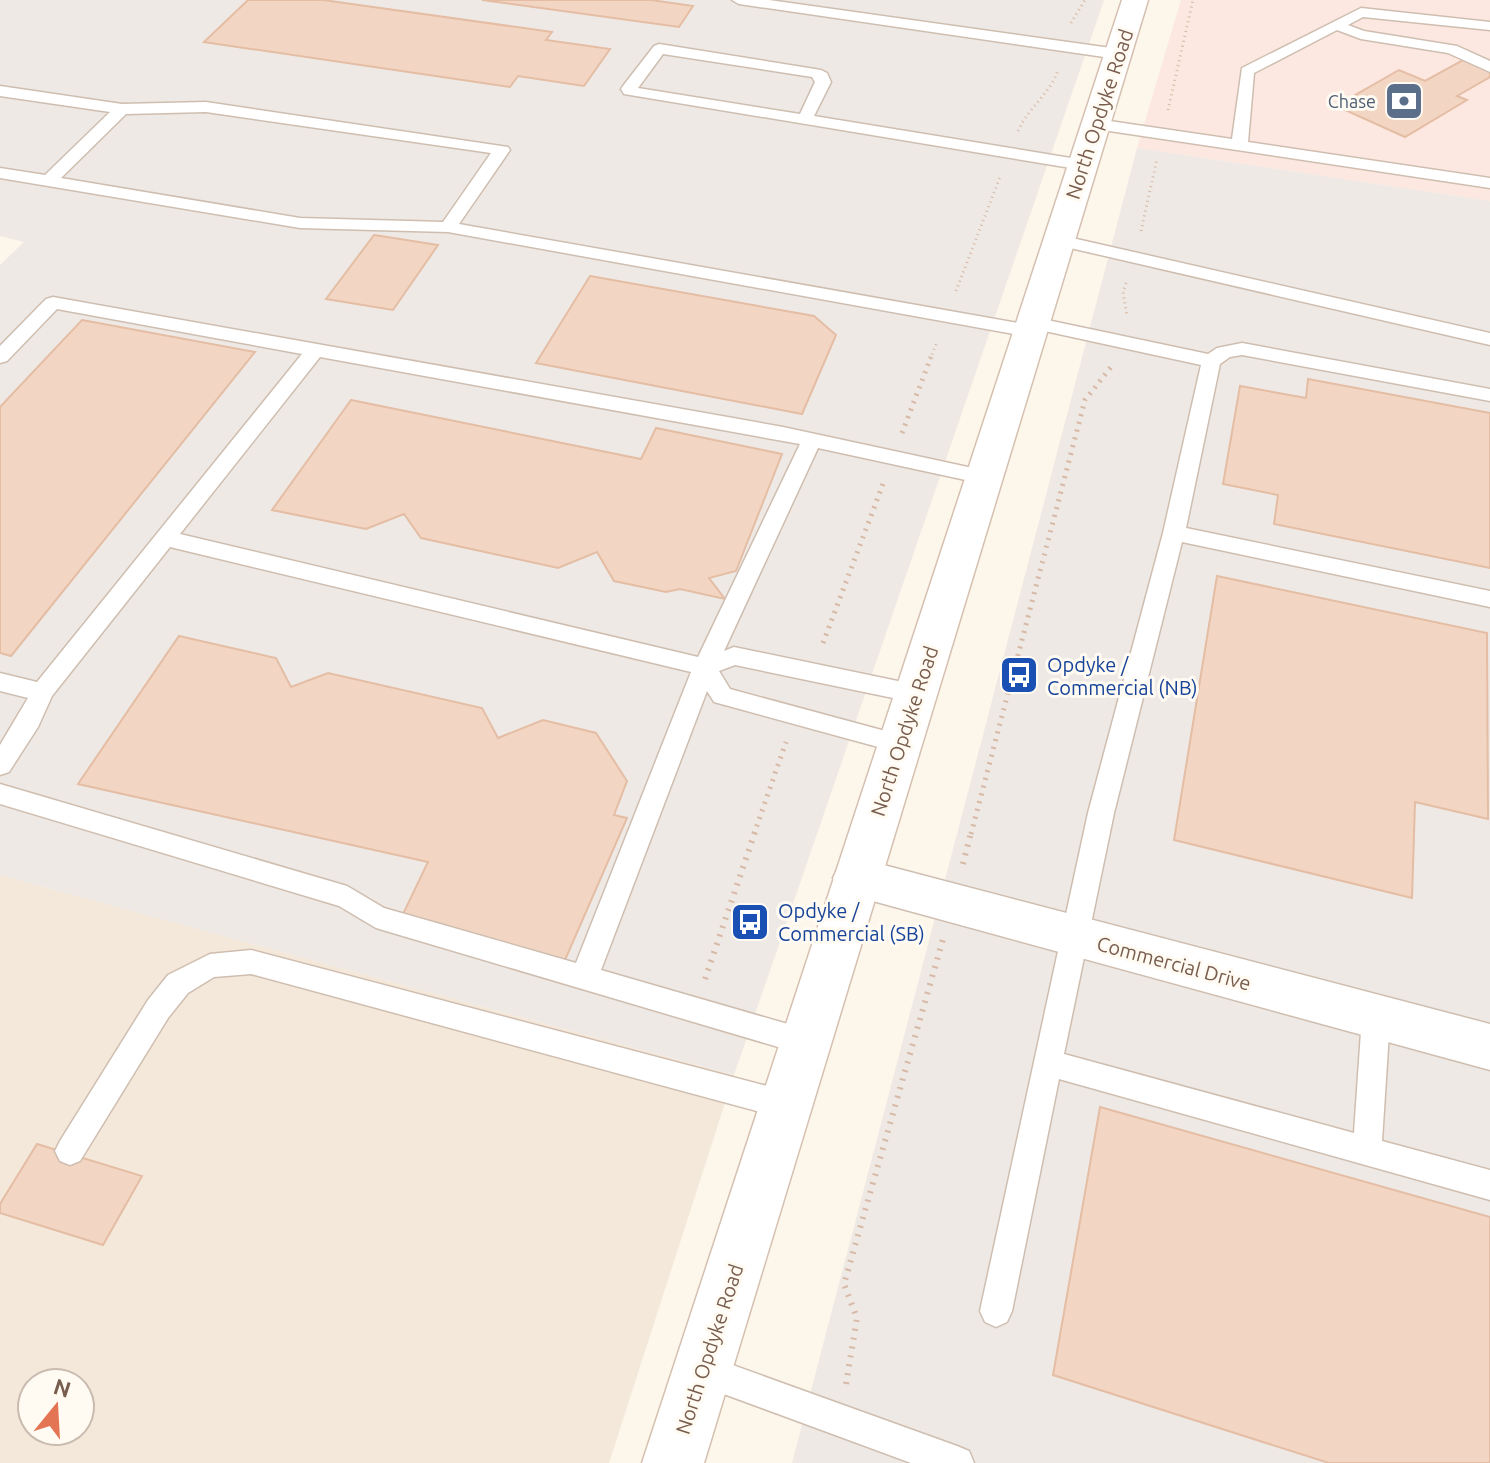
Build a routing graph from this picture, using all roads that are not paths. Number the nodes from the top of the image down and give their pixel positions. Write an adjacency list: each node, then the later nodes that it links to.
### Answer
1 (739, 0): 5 (lane)
2 (1135, 0): 5 (main road, North Opdyke Road)
3 (1336, 25): 4 (lane); 6 (lane); 11 (lane)
4 (1490, 26)
5 (1118, 54): 10 (main road, North Opdyke Road)
6 (1490, 67)
7 (0, 91): 8 (lane)
8 (122, 109): 13 (lane); 15 (lane)
9 (805, 119): 9 (lane); 10 (lane)
10 (1090, 145): 11 (lane); 16 (main road, North Opdyke Road)
11 (1239, 146): 14 (lane)
12 (0, 173): 13 (lane)
13 (49, 181): 15 (lane)
14 (1490, 183)
15 (448, 227): 17 (lane)
16 (1059, 240): 17 (main road, North Opdyke Road); 18 (lane)
17 (1032, 327): 21 (lane); 24 (main road, North Opdyke Road)
18 (1490, 339)
19 (317, 348): 20 (lane); 23 (lane); 26 (lane)
20 (0, 357)
21 (1211, 361): 22 (lane); 25 (lane)
22 (1490, 395)
23 (812, 440): 24 (lane); 28 (lane)
24 (984, 477): 31 (main road, North Opdyke Road)
25 (1174, 533): 27 (lane); 36 (lane)
26 (165, 538): 28 (lane); 30 (lane)
27 (1490, 599)
28 (705, 667): 31 (lane); 32 (lane); 37 (lane)
29 (0, 682): 30 (lane)
30 (42, 692): 33 (lane)
31 (917, 694): 32 (main road, North Opdyke Road)
32 (900, 744): 35 (main road, North Opdyke Road)
33 (0, 765)
34 (0, 794): 37 (lane)
35 (857, 878): 36 (main road, Commercial Drive); 39 (main road, North Opdyke Road)
36 (1075, 936): 38 (main road, Commercial Drive); 41 (lane)
37 (584, 978): 39 (lane)
38 (1376, 1017): 40 (main road, Commercial Drive); 44 (lane)
39 (805, 1042): 42 (main road, North Opdyke Road)
40 (1490, 1047)
41 (1048, 1063): 44 (lane); 46 (lane)
42 (786, 1105): 43 (lane); 47 (main road, North Opdyke Road)
43 (70, 1151)
44 (1367, 1152): 45 (lane)
45 (1490, 1185)
46 (996, 1311)
47 (702, 1370): 48 (main road, North Opdyke Road); 49 (lane)
48 (673, 1463)
49 (957, 1463)

